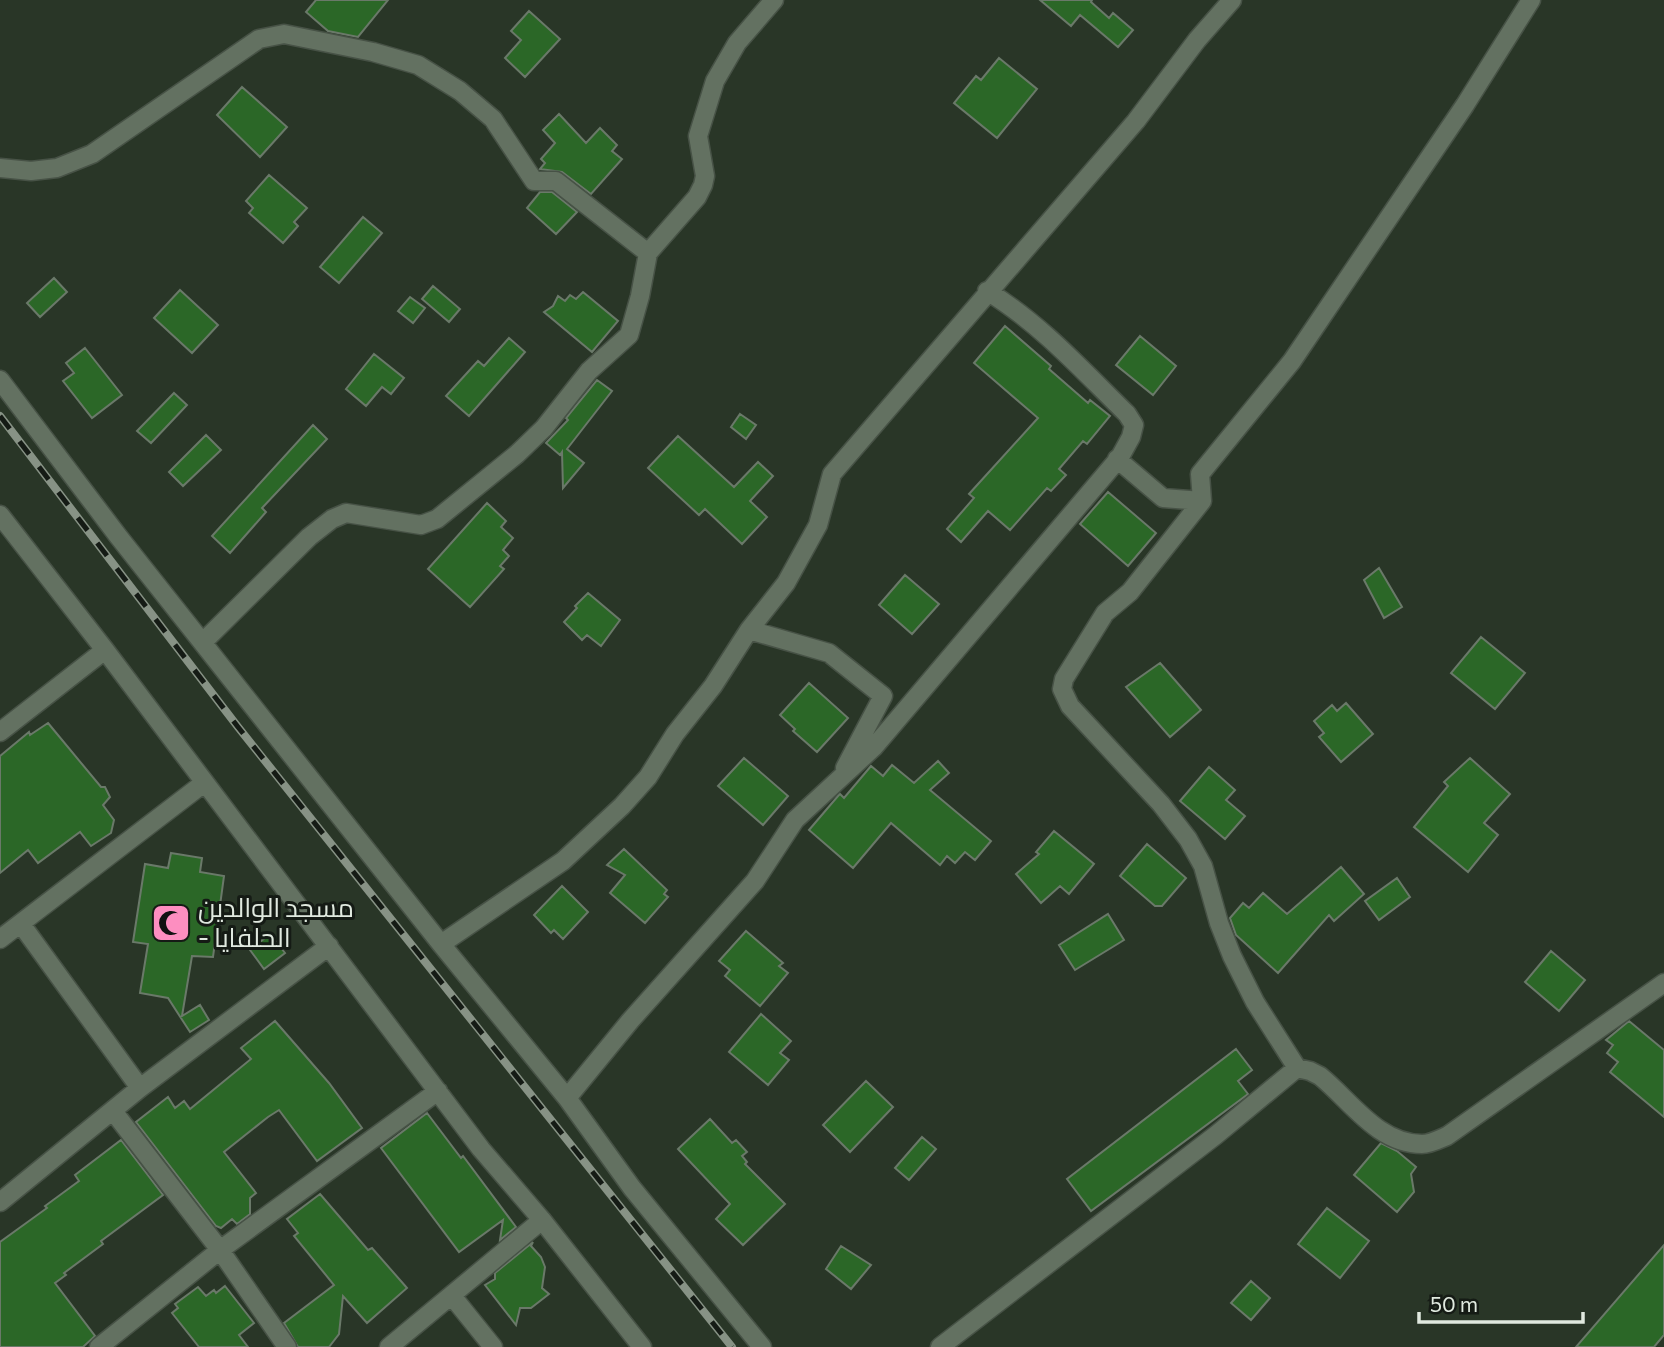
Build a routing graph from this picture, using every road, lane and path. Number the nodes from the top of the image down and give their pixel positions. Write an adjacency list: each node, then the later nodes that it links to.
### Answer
1 (775, 0): 5 (street)
2 (1232, 0): 6 (street)
3 (1531, 0): 9 (street)
4 (0, 168): 5 (street)
5 (648, 253): 12 (street)
6 (987, 291): 8 (street); 11 (street)
7 (0, 380): 12 (street)
8 (1117, 459): 9 (street); 16 (street)
9 (1202, 501): 22 (street)
10 (0, 516): 13 (street)
11 (749, 630): 16 (street); 19 (street)
12 (204, 642): 19 (street)
13 (105, 650): 14 (street); 15 (street)
14 (0, 732)
15 (204, 783): 17 (street); 20 (street)
16 (837, 783): 25 (street)
17 (21, 923): 18 (street); 23 (street)
18 (0, 939)
19 (441, 944): 25 (street)
20 (328, 946): 23 (street); 24 (street)
21 (1664, 983): 22 (street)
22 (1297, 1068): 37 (street)
23 (141, 1088): 26 (street)
24 (438, 1091): 28 (street); 29 (street)
25 (567, 1098): 36 (street)
26 (113, 1111): 27 (street); 29 (street)
27 (0, 1202)
28 (542, 1220): 30 (street); 35 (street)
29 (220, 1250): 31 (street); 32 (street)
30 (452, 1296): 33 (street); 34 (street)
31 (99, 1347)
32 (287, 1347)
33 (389, 1347)
34 (493, 1347)
35 (642, 1347)
36 (762, 1347)
37 (940, 1347)

